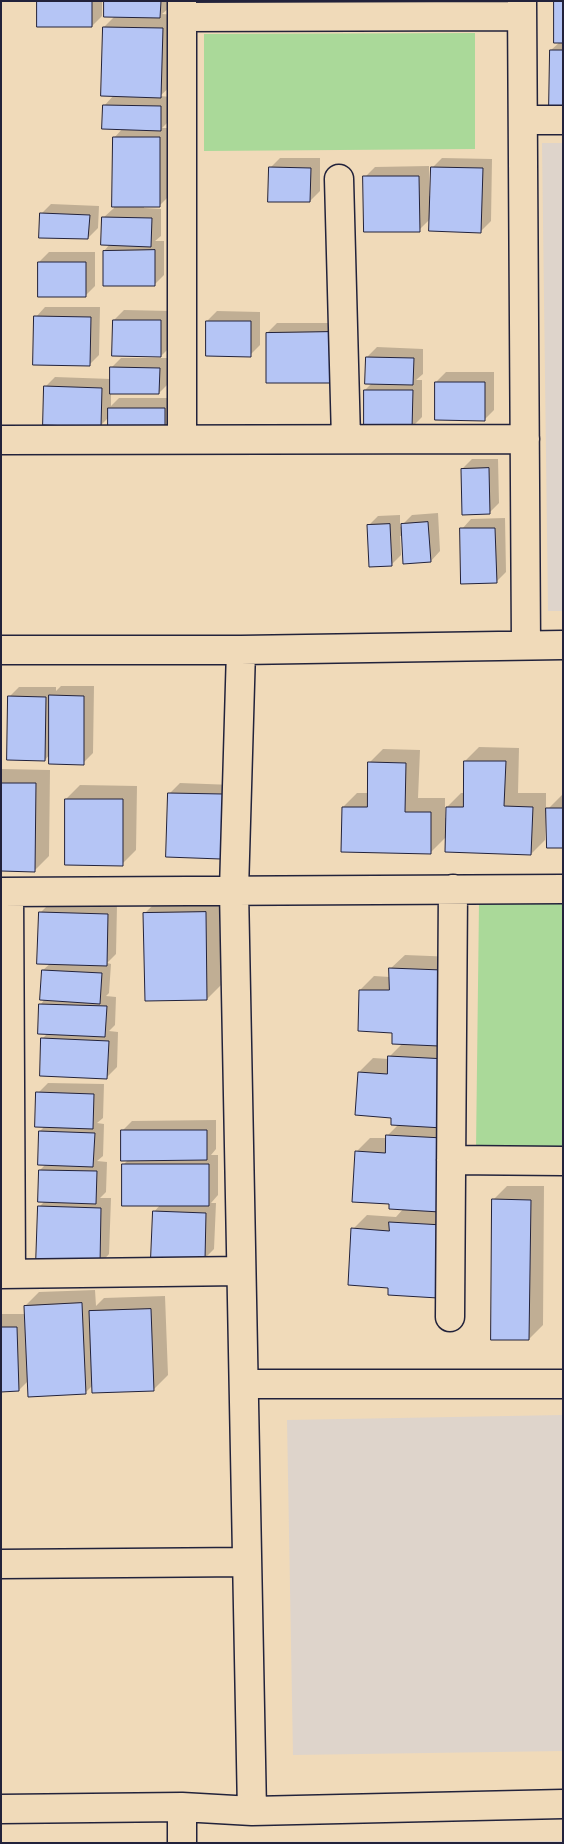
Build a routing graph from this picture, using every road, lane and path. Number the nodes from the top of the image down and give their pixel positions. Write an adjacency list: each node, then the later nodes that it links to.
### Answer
1 (522, 8): 2 (street); 3 (street)
2 (182, 9): 9 (street)
3 (523, 120): 4 (street); 7 (street)
4 (563, 120)
5 (339, 179): 6 (street)
6 (346, 439): 7 (street); 9 (street)
7 (525, 439): 10 (street)
8 (1, 440): 9 (street)
9 (182, 440)
10 (526, 645): 11 (street); 13 (street)
11 (563, 646)
12 (1, 650): 13 (street)
13 (241, 650): 15 (street)
14 (563, 889): 16 (street)
15 (234, 890): 16 (street); 17 (street); 21 (street)
16 (453, 890): 19 (street)
17 (5, 892): 18 (street)
18 (6, 1080): 22 (street)
19 (451, 1160): 20 (street); 23 (street)
20 (563, 1161)
21 (241, 1270): 22 (street); 24 (street)
22 (6, 1274)
23 (450, 1317)
24 (244, 1384): 25 (street); 26 (street)
25 (563, 1384)
26 (247, 1562): 27 (street); 31 (street)
27 (1, 1564)
28 (563, 1804): 31 (street)
29 (182, 1807): 30 (street); 31 (street); 32 (street)
30 (1, 1809)
31 (252, 1811)
32 (182, 1843)

